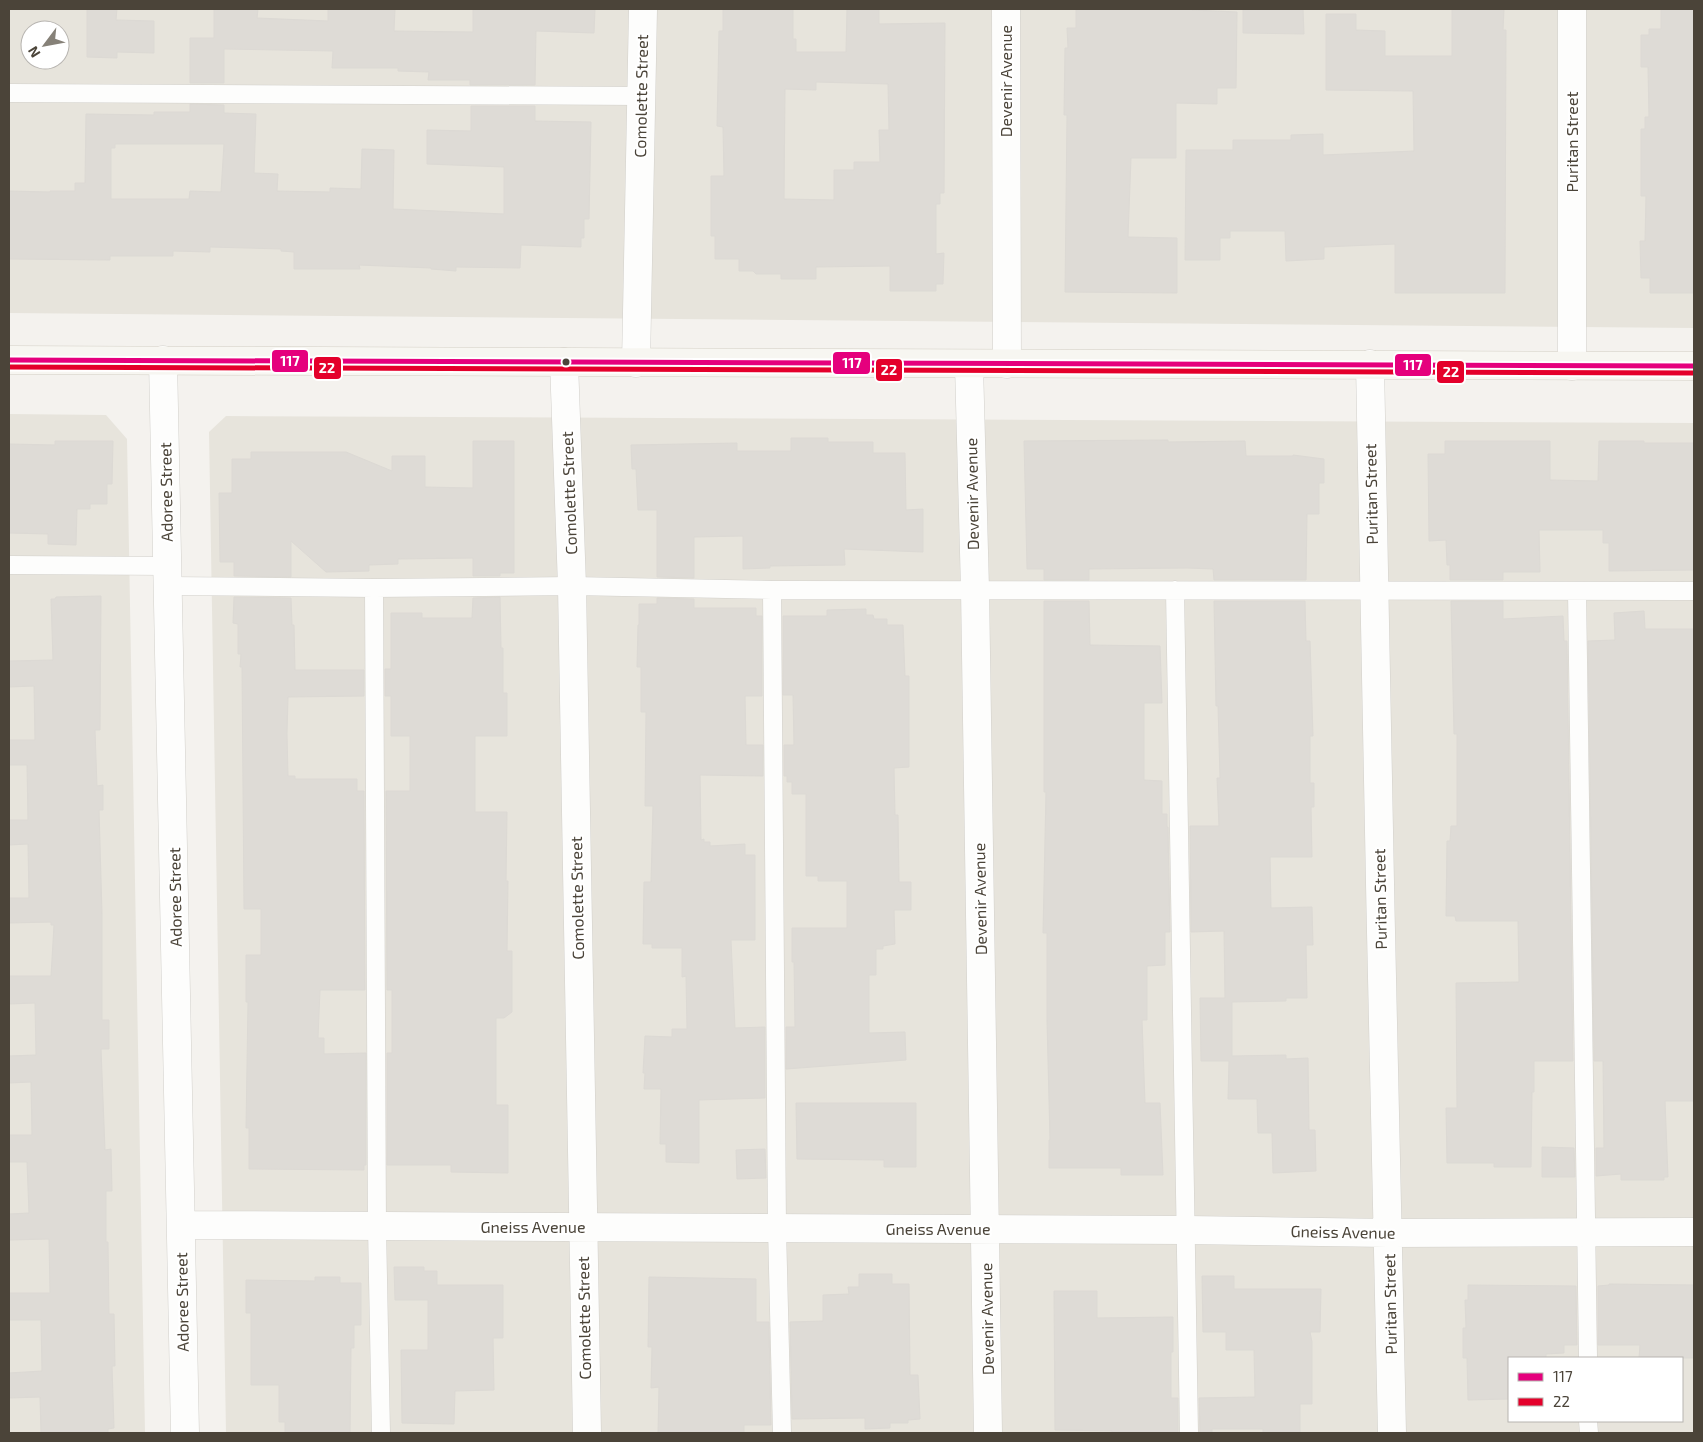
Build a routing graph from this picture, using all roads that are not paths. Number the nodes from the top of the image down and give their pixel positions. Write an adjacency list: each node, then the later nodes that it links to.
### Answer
1 (643, 9): 5 (street, Comolette Street)
2 (1006, 9): 11 (street, Devenir Avenue)
3 (1572, 9): 13 (street, Puritan Street)
4 (9, 93): 5 (lane)
5 (642, 96): 9 (street, Comolette Street)
6 (9, 360): 7 (main road)
7 (163, 360): 8 (main road); 16 (street, Adoree Street)
8 (564, 362): 9 (main road); 17 (street, Comolette Street)
9 (636, 363): 10 (main road)
10 (969, 364): 11 (main road); 19 (street, Devenir Avenue)
11 (1007, 364): 12 (main road)
12 (1370, 364): 13 (main road); 22 (street, Puritan Street)
13 (1572, 366): 14 (main road)
14 (1694, 366)
15 (9, 565): 16 (lane)
16 (168, 576): 18 (lane); 25 (street, Adoree Street)
17 (572, 586): 18 (lane); 20 (lane); 27 (street, Comolette Street)
18 (374, 588): 26 (lane)
19 (975, 589): 20 (lane); 21 (lane); 29 (street, Devenir Avenue)
20 (772, 590): 28 (lane)
21 (1174, 590): 22 (lane); 30 (lane)
22 (1372, 590): 23 (lane); 33 (street, Puritan Street)
23 (1577, 591): 24 (lane); 31 (lane)
24 (1694, 591)
25 (181, 1225): 26 (street, Gneiss Avenue); 35 (street, Adoree Street)
26 (377, 1227): 27 (street, Gneiss Avenue); 36 (lane)
27 (583, 1227): 28 (street, Gneiss Avenue); 37 (street, Comolette Street)
28 (777, 1228): 29 (street, Gneiss Avenue); 38 (lane)
29 (985, 1230): 30 (street, Gneiss Avenue); 39 (street, Devenir Avenue)
30 (1187, 1230): 33 (street, Gneiss Avenue); 40 (lane)
31 (1587, 1232): 32 (street, Gneiss Avenue); 33 (street, Gneiss Avenue); 34 (lane)
32 (1694, 1232)
33 (1388, 1233): 41 (street, Puritan Street)
34 (1588, 1357)
35 (184, 1433)
36 (381, 1433)
37 (587, 1433)
38 (782, 1433)
39 (988, 1433)
40 (1189, 1433)
41 (1392, 1433)

